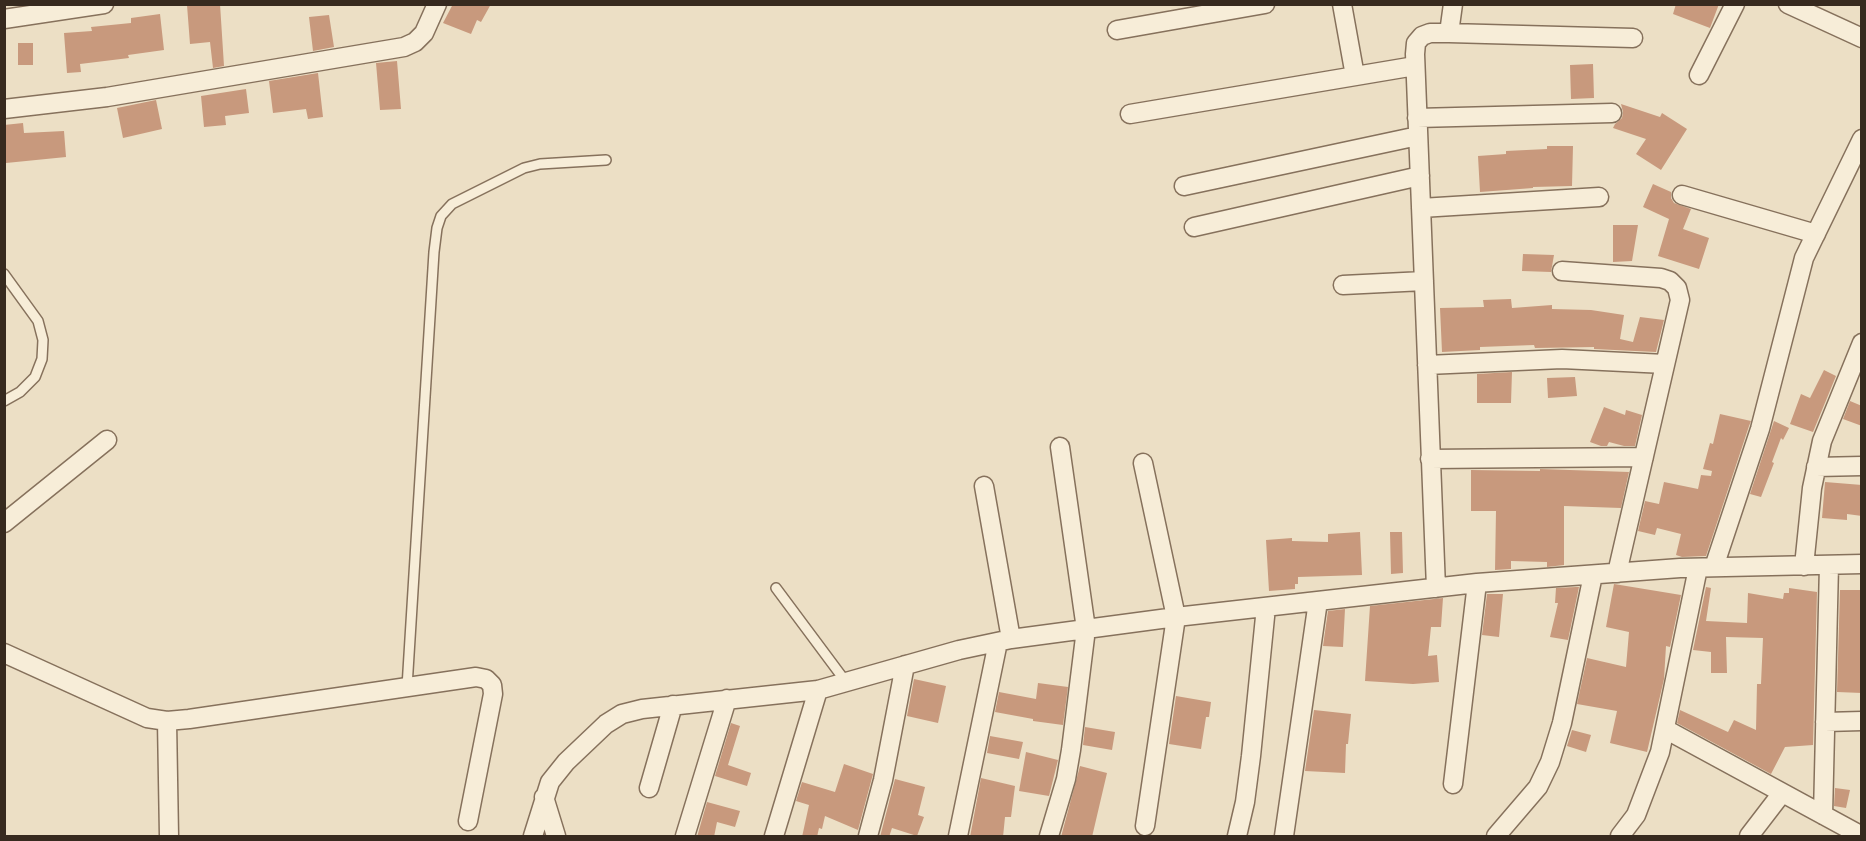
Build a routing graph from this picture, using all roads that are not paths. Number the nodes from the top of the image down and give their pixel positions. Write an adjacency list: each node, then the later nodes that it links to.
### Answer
1 (104, 4): 8 (street)
2 (437, 4): 16 (street)
3 (1265, 4): 9 (street)
4 (1342, 4): 15 (street)
5 (1453, 4): 10 (street)
6 (1735, 4): 14 (street)
7 (1788, 4): 12 (street)
8 (4, 19)
9 (1117, 30)
10 (1449, 33): 11 (street); 13 (street)
11 (1633, 38)
12 (1862, 38)
13 (1415, 66): 15 (street); 19 (street)
14 (1699, 75)
15 (1354, 76): 18 (street)
16 (4, 109)
17 (1612, 113): 19 (street)
18 (1130, 114)
19 (1418, 127): 22 (street); 23 (street)
20 (1862, 139): 28 (street)
21 (606, 160): 63 (lane)
22 (1420, 176): 26 (street); 27 (street)
23 (1184, 186)
24 (1682, 195): 28 (street)
25 (1599, 197): 26 (street)
26 (1421, 208): 31 (street)
27 (1194, 227)
28 (1816, 234): 49 (street)
29 (1562, 271): 34 (street)
30 (4, 274): 36 (lane)
31 (1424, 280): 32 (street); 35 (street)
32 (1343, 285)
33 (1862, 344): 42 (street)
34 (1665, 364): 35 (street); 39 (street)
35 (1427, 365): 40 (street)
36 (4, 401)
37 (107, 440): 45 (street)
38 (1060, 447): 58 (street)
39 (1644, 457): 40 (street); 50 (street)
40 (1430, 459): 54 (street)
41 (1143, 463): 57 (street)
42 (1816, 466): 43 (street); 48 (street)
43 (1862, 466)
44 (984, 486): 59 (street)
45 (4, 523)
46 (1862, 564): 47 (street)
47 (1829, 565): 48 (street); 69 (street)
48 (1804, 566): 49 (street)
49 (1706, 568): 50 (street); 70 (street)
50 (1617, 573): 51 (street)
51 (1593, 575): 52 (street); 89 (street)
52 (1477, 583): 54 (street); 71 (street)
53 (776, 588): 62 (lane)
54 (1436, 588): 55 (street)
55 (1318, 601): 56 (street); 88 (street)
56 (1266, 607): 57 (street); 87 (street)
57 (1176, 616): 58 (street); 77 (street)
58 (1086, 629): 59 (street); 86 (street)
59 (1004, 640): 61 (street); 85 (street)
60 (4, 653): 67 (street)
61 (905, 665): 62 (street); 84 (street)
62 (846, 682): 64 (street)
63 (407, 687): 67 (street); 76 (street)
64 (818, 690): 65 (street); 83 (street)
65 (727, 699): 66 (street); 82 (street)
66 (673, 705): 72 (street); 74 (street)
67 (167, 721): 79 (street)
68 (1862, 721): 69 (street)
69 (1825, 722): 75 (street)
70 (1665, 729): 73 (street); 90 (street)
71 (1453, 784)
72 (650, 788)
73 (1782, 792): 75 (street); 91 (street)
74 (544, 797): 80 (street); 81 (street)
75 (1822, 815): 78 (street)
76 (468, 821)
77 (1145, 826)
78 (1862, 836)
79 (169, 837)
80 (532, 837)
81 (556, 837)
82 (685, 837)
83 (774, 837)
84 (868, 837)
85 (958, 837)
86 (1049, 837)
87 (1237, 837)
88 (1284, 837)
89 (1496, 837)
90 (1620, 837)
91 (1749, 837)

